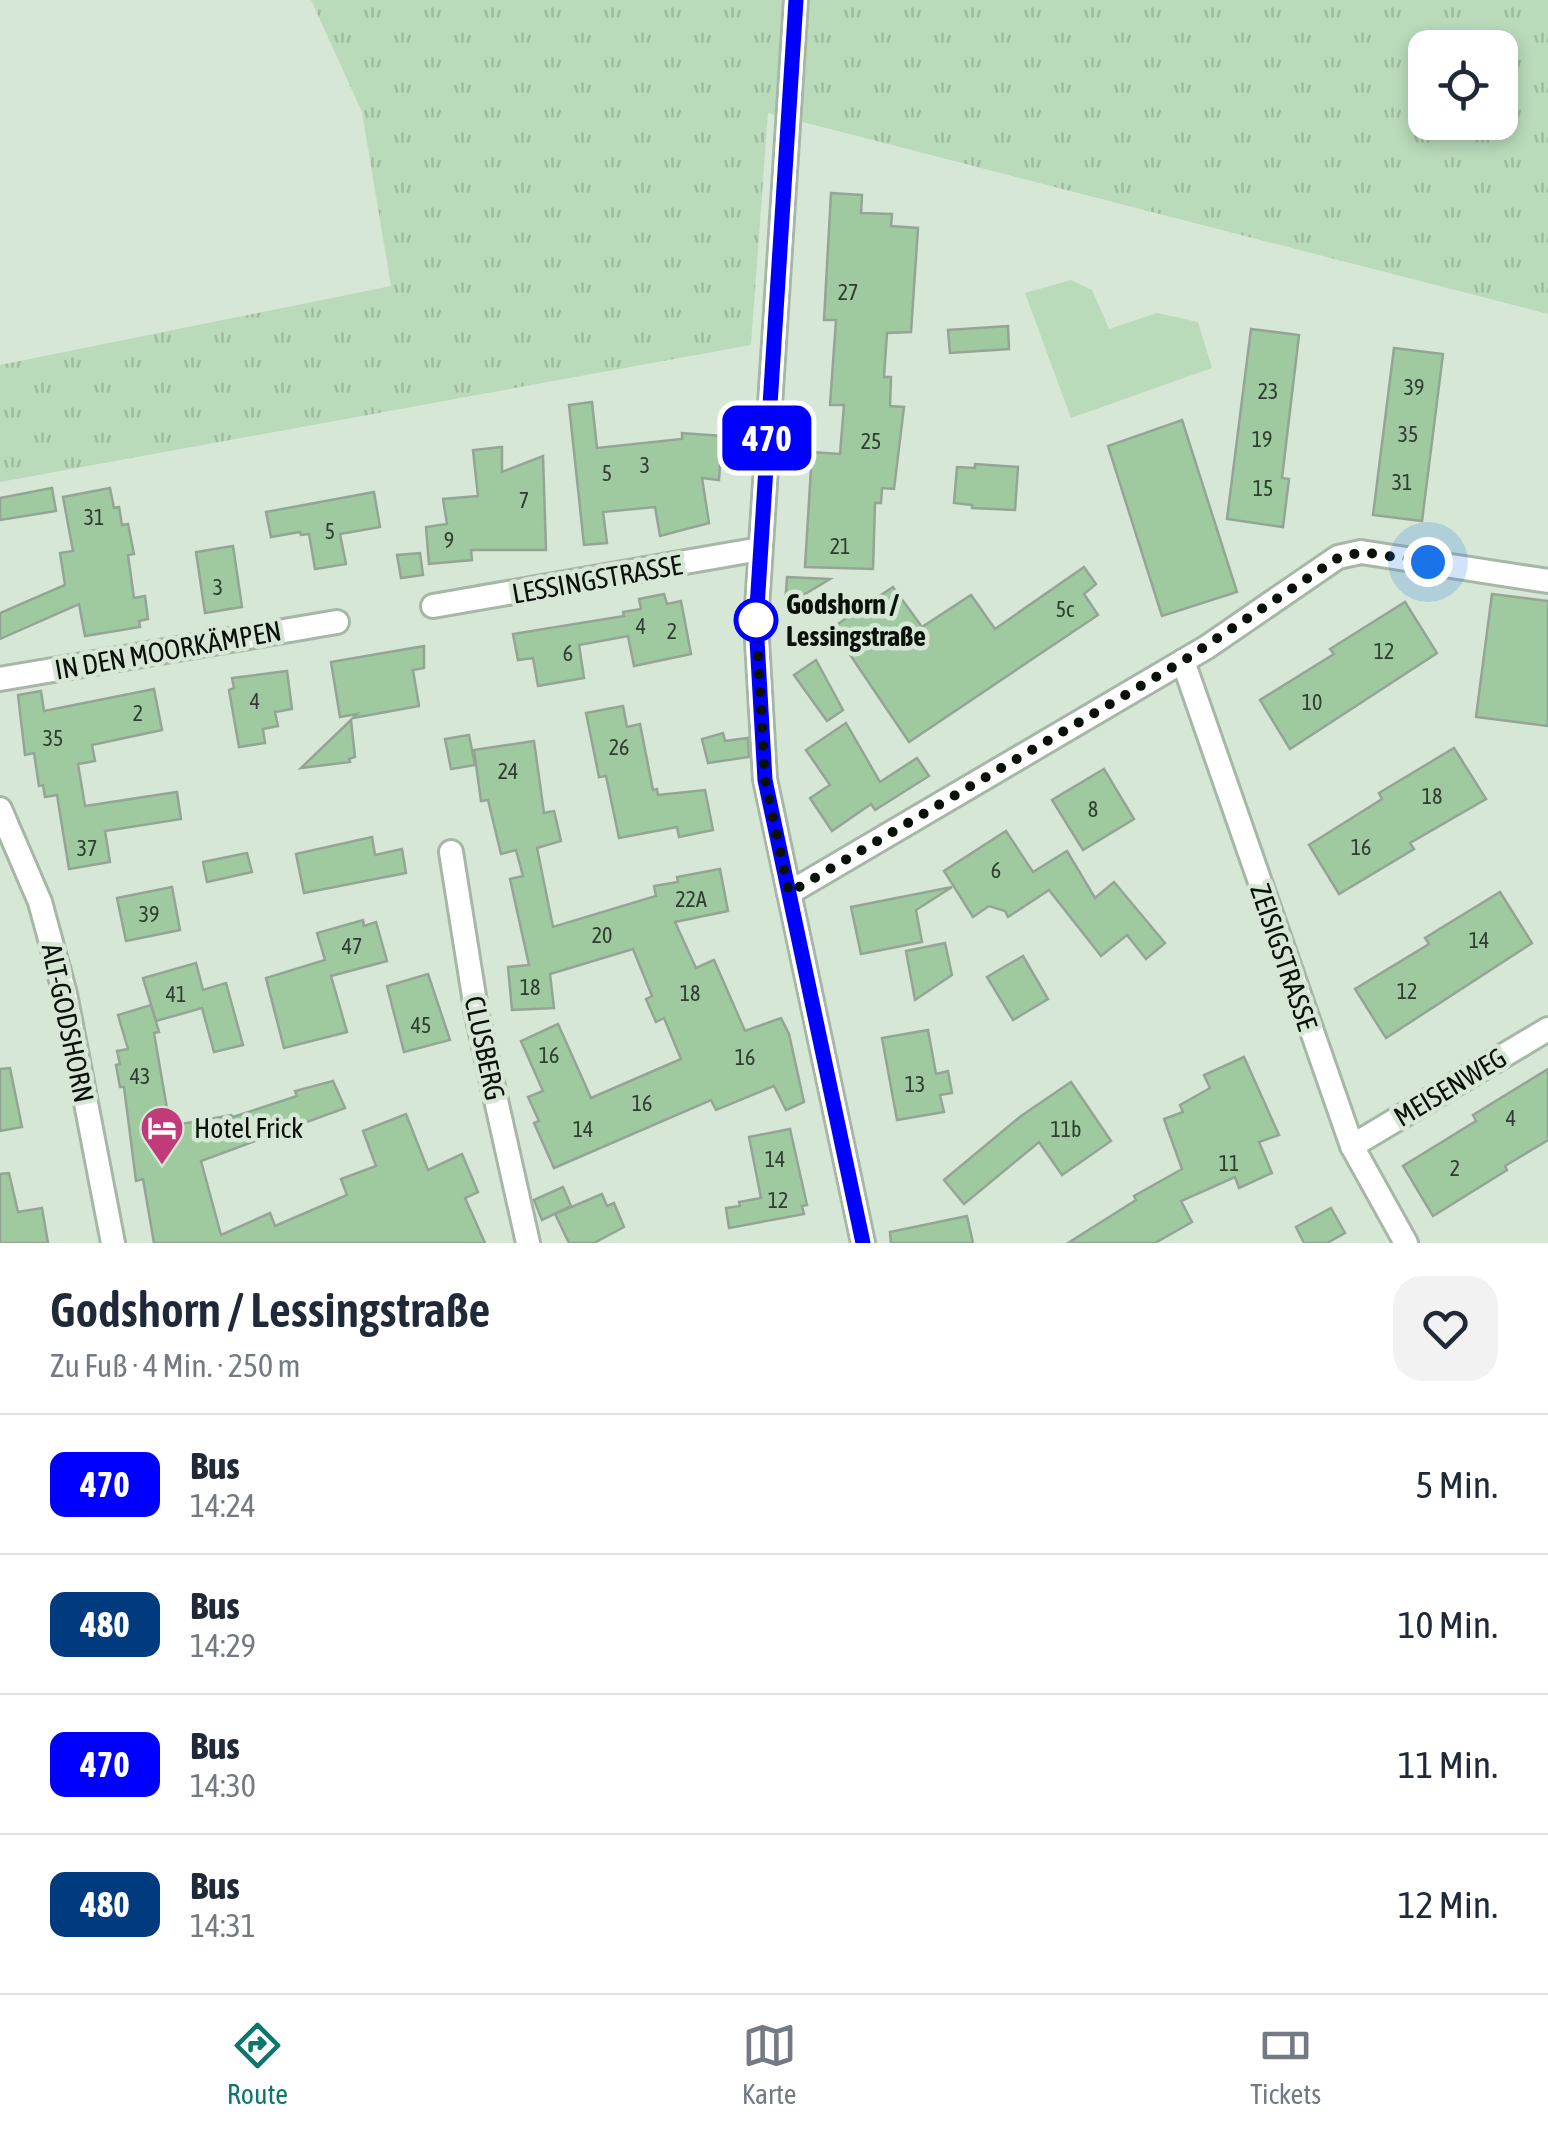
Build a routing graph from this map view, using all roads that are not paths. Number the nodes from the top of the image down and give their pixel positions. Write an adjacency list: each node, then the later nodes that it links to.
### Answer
1 (796, 0): 2 (street)
2 (760, 549): 4 (street, LESSINGSTRASSE); 10 (street)
3 (1548, 581): 6 (street)
4 (433, 606)
5 (336, 622): 7 (street, IN DEN MOORKÄMPEN)
6 (1183, 661): 10 (street); 12 (street, ZEISIGSTRASSE)
7 (0, 679)
8 (0, 809): 13 (street, ALT-GODSHORN)
9 (451, 852): 14 (street, CLUSBERG)
10 (789, 893): 15 (street)
11 (1548, 1029): 12 (street, MEISENWEG)
12 (1352, 1146): 16 (street, ZEISIGSTRASSE)
13 (113, 1243)
14 (528, 1243)
15 (863, 1243)
16 (1406, 1243)

